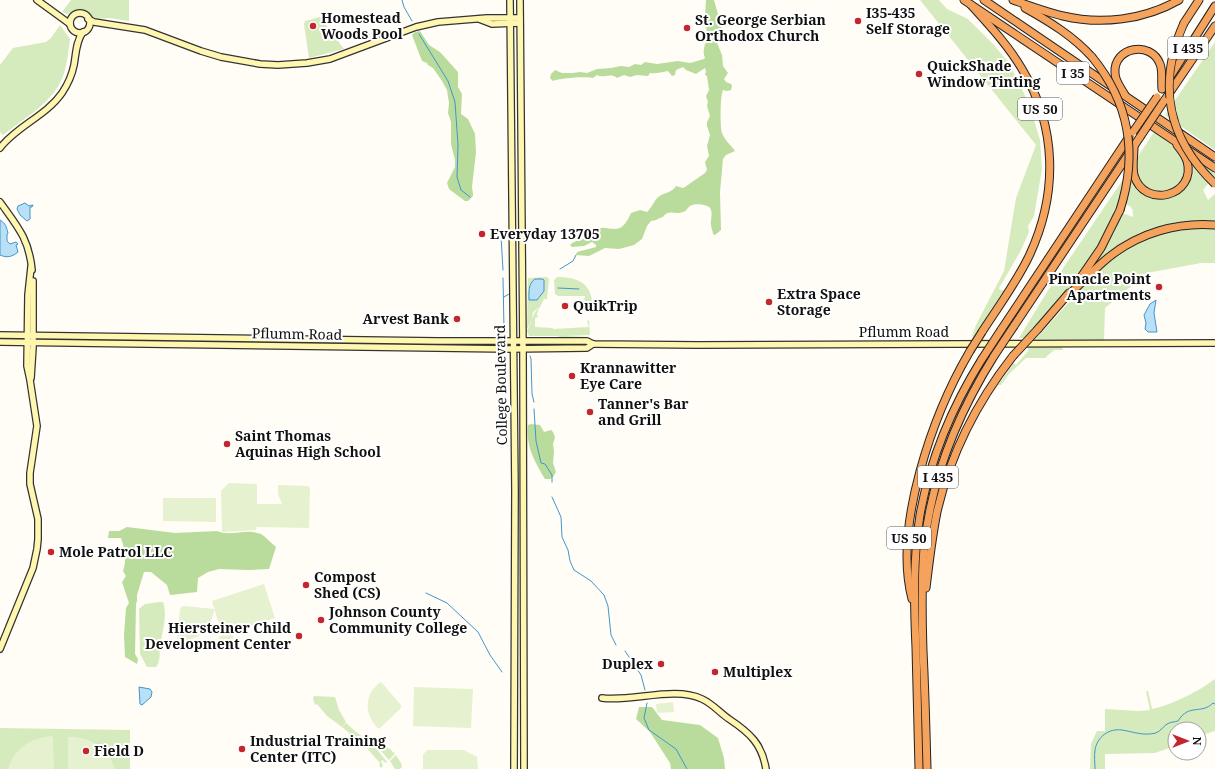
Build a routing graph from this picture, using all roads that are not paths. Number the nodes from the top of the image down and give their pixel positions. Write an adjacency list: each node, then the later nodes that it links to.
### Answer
1 (37, 0): 11 (main road)
2 (510, 0): 14 (main road, College Boulevard)
3 (520, 0): 15 (main road, College Boulevard)
4 (964, 0): 9 (highway, I 35)
5 (984, 0): 24 (highway, I 35)
6 (1012, 0): 7 (highway); 33 (highway, US 50, bridge)
7 (1179, 0)
8 (1199, 0): 30 (highway, bridge)
9 (971, 5): 25 (highway, I 35); 44 (highway, US 50, bridge)
10 (1215, 6): 23 (highway, I 435)
11 (58, 15): 12 (main road); 16 (main road)
12 (73, 17): 13 (main road); 16 (main road)
13 (88, 19): 17 (main road); 19 (main road)
14 (510, 21): 15 (main road); 17 (main road); 38 (main road, College Boulevard)
15 (520, 21): 36 (main road, College Boulevard)
16 (70, 24): 20 (main road)
17 (109, 24): 19 (main road)
18 (1215, 26): 26 (highway, I 435, bridge)
19 (88, 27): 21 (main road)
20 (74, 31): 21 (main road); 22 (main road)
21 (83, 32): 22 (main road)
22 (77, 49): 27 (main road)
23 (1162, 89): 24 (highway); 44 (highway, I 435, bridge)
24 (1126, 98): 28 (highway, I 35)
25 (1175, 141): 26 (highway); 29 (highway, I 35)
26 (1134, 147): 44 (highway, I 435, bridge)
27 (0, 148)
28 (1215, 157)
29 (1215, 168)
30 (1215, 184)
31 (0, 202): 35 (main road)
32 (1215, 225): 33 (highway)
33 (1066, 297): 44 (highway, US 50, bridge)
34 (0, 335): 35 (main road, Pflumm Road)
35 (30, 335): 38 (main road, Pflumm Road); 39 (main road)
36 (523, 341): 38 (main road, Pflumm Road); 41 (main road, Pflumm Road); 43 (main road, College Boulevard)
37 (0, 342): 39 (main road, Pflumm Road)
38 (513, 342): 42 (main road, College Boulevard)
39 (30, 343): 42 (main road, Pflumm Road); 45 (main road)
40 (1215, 343): 41 (main road, Pflumm Road)
41 (593, 344): 43 (main road, Pflumm Road)
42 (513, 349): 43 (main road, Pflumm Road); 47 (main road, College Boulevard)
43 (523, 349): 48 (main road, College Boulevard)
44 (918, 609): 50 (highway, I 435); 51 (highway, I 435)
45 (0, 649)
46 (602, 698): 49 (main road)
47 (514, 769)
48 (524, 769)
49 (766, 769)
50 (920, 769)
51 (927, 769)

